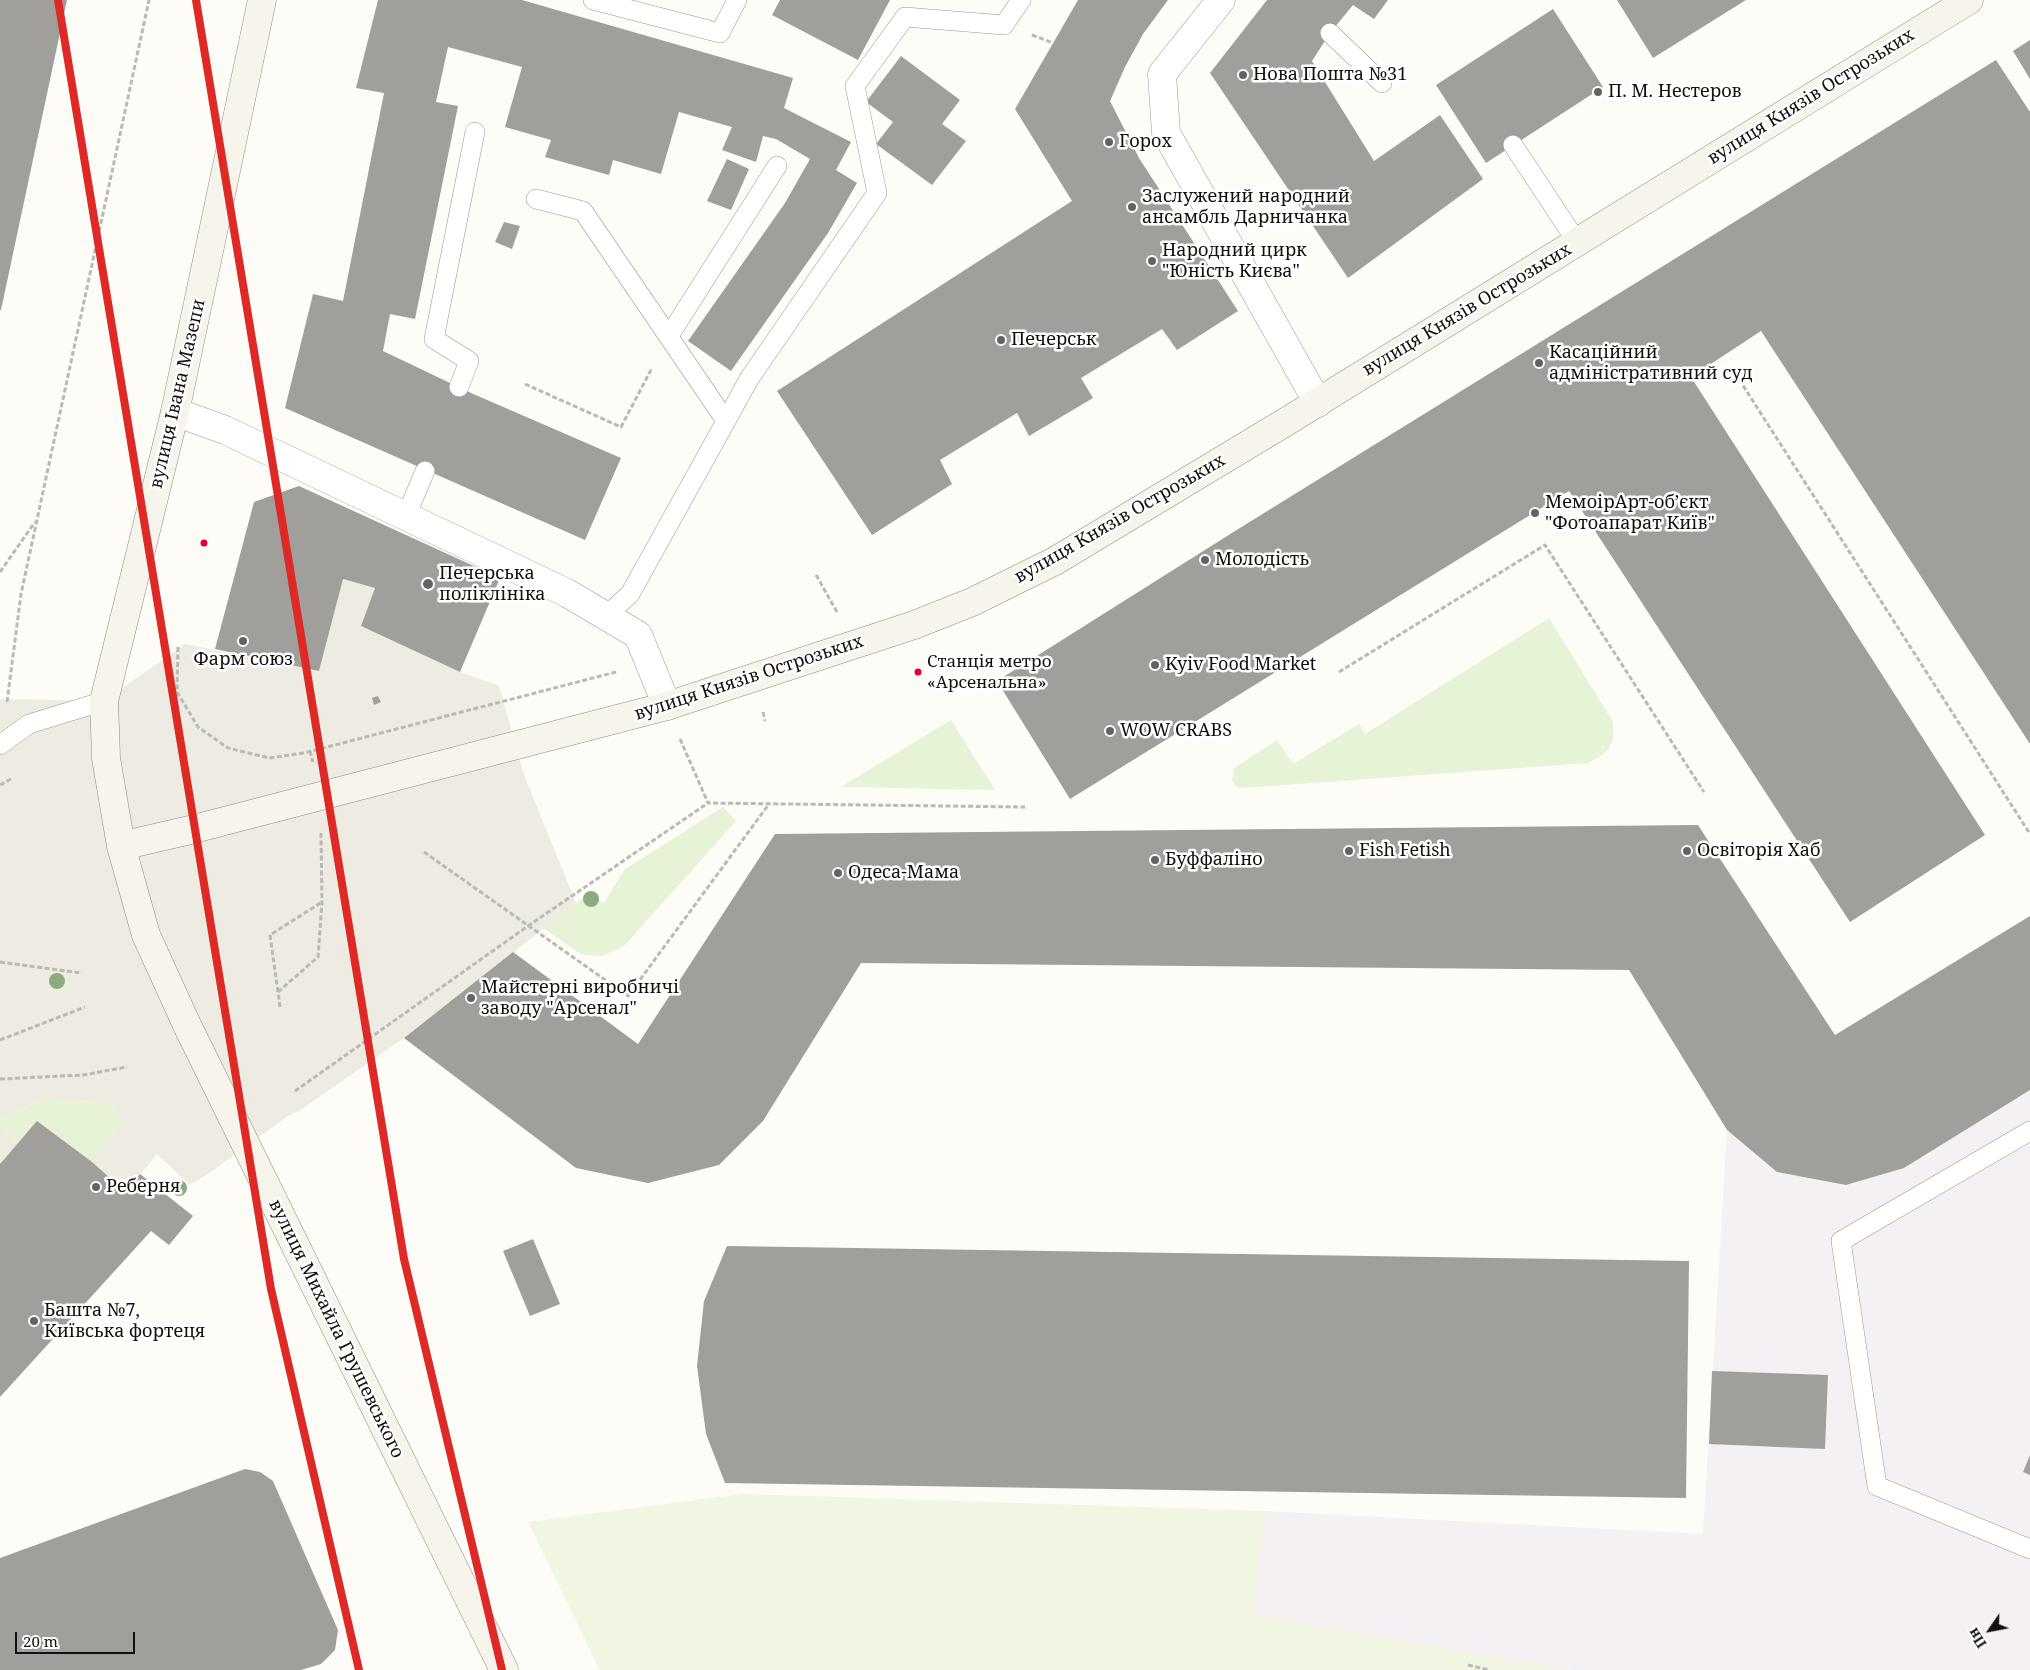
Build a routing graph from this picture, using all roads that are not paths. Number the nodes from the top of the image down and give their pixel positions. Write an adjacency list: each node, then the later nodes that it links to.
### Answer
1 (262, 0): 17 (main road, вулиця Івана Мазепи)
2 (593, 0): 3 (lane)
3 (737, 0)
4 (1021, 0): 18 (lane)
5 (1221, 0): 16 (street)
6 (1969, 0): 13 (main road, вулиця Князів Острозьких)
7 (1330, 33): 8 (lane)
8 (1382, 82)
9 (476, 132): 15 (lane)
10 (1513, 145): 13 (lane)
11 (777, 166): 14 (lane)
12 (536, 199): 14 (lane)
13 (1577, 242): 16 (main road, вулиця Князів Острозьких)
14 (669, 336): 18 (lane)
15 (460, 387)
16 (1318, 403): 23 (main road, вулиця Князів Острозьких)
17 (175, 412): 20 (street); 22 (main road, вулиця Івана Мазепи)
18 (726, 421): 21 (lane)
19 (425, 470): 20 (lane)
20 (406, 516): 21 (street)
21 (607, 616): 23 (street)
22 (104, 701): 24 (lane); 25 (main road, вулиця Івана Мазепи)
23 (667, 706): 25 (main road, вулиця Князів Острозьких)
24 (7, 740)
25 (121, 846): 28 (main road, вулиця Михайла Грушевського)
26 (2030, 1131): 27 (lane)
27 (2030, 1549)
28 (504, 1670)

